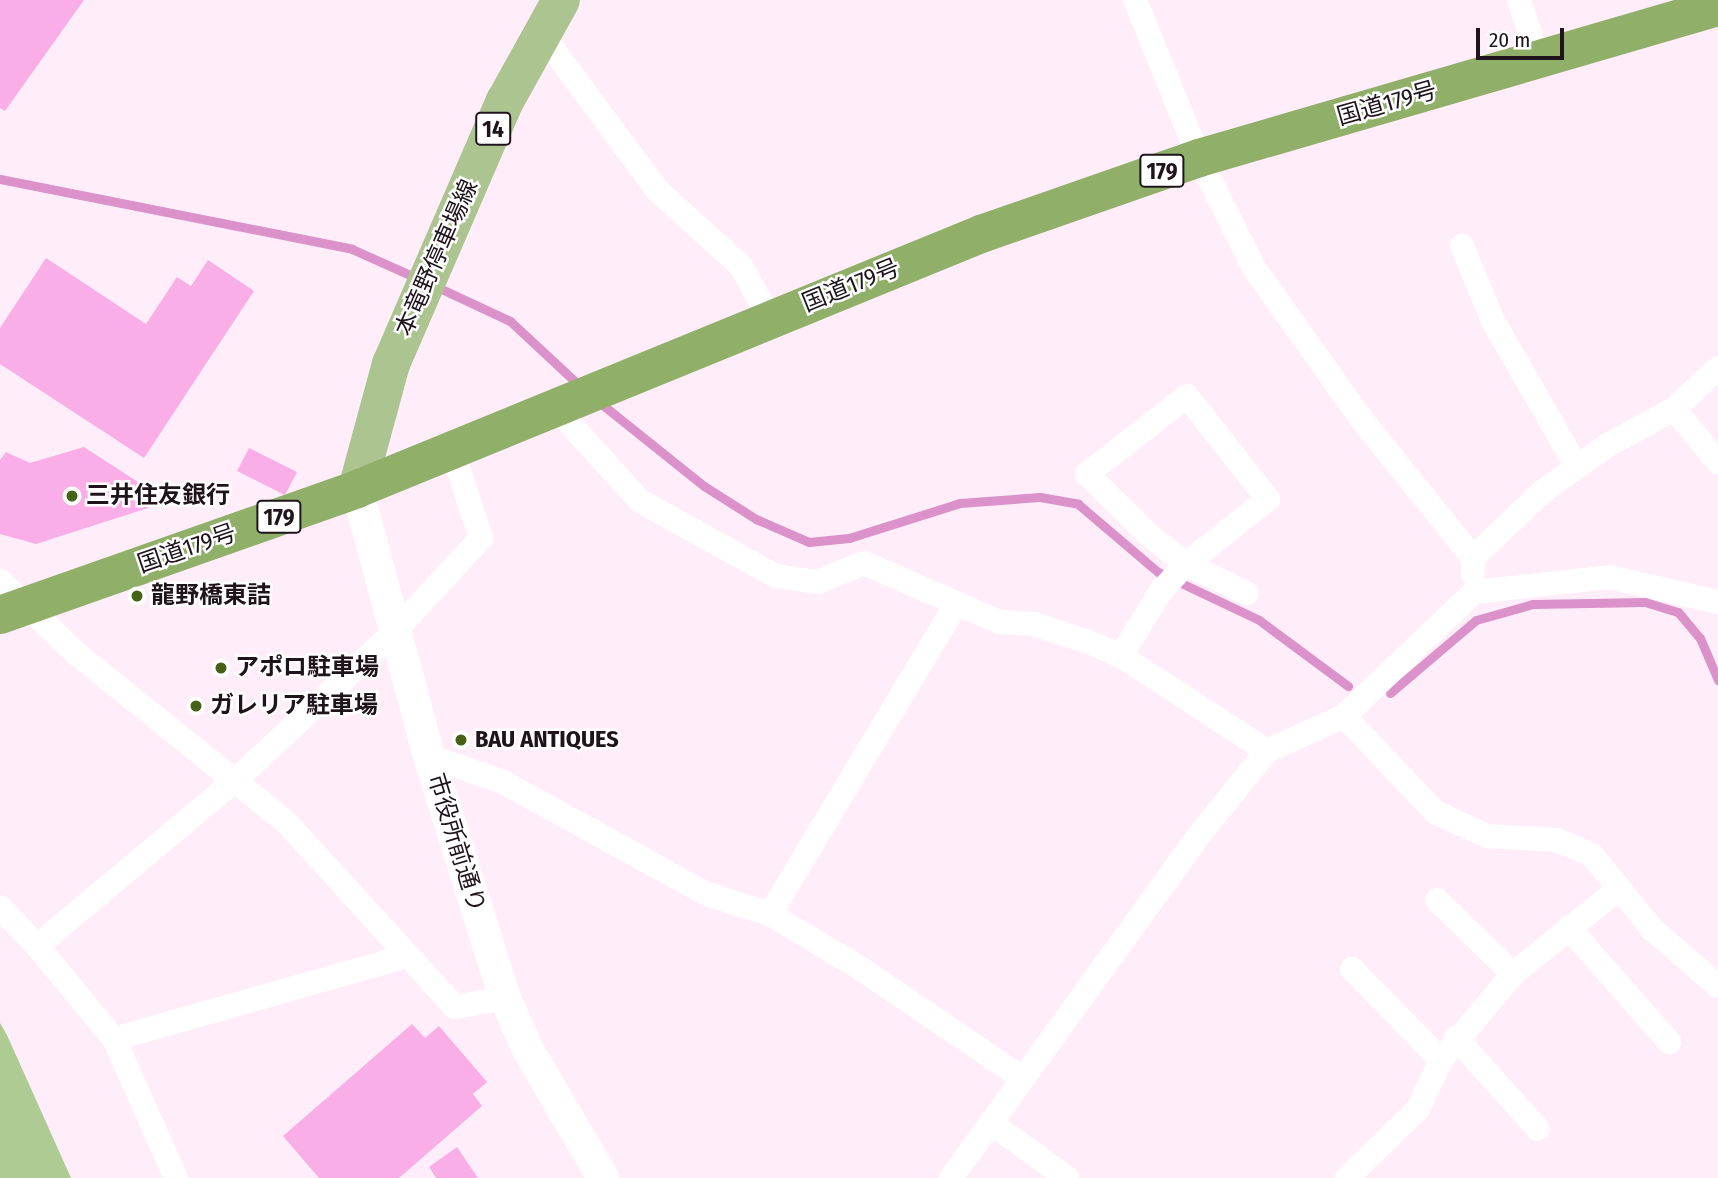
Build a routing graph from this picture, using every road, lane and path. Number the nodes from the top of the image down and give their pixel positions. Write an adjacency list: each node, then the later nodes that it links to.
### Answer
1 (561, 0): 5 (main road, 本竜野停車場線 / 14)
2 (1135, 0): 7 (street)
3 (1519, 0): 6 (street)
4 (1718, 7): 6 (highway, 国道179号 / 179)
5 (541, 33): 9 (street); 16 (main road, 本竜野停車場線 / 14)
6 (1539, 60): 7 (highway, 国道179号 / 179)
7 (1199, 158): 9 (highway, 国道179号 / 179); 17 (street)
8 (1462, 246): 15 (street)
9 (770, 319): 11 (highway, 国道179号 / 179)
10 (1718, 368): 12 (street)
11 (553, 405): 13 (highway, 国道179号 / 179); 23 (street)
12 (1674, 409): 14 (street); 15 (street)
13 (452, 449): 16 (highway, 国道179号 / 179); 24 (street)
14 (1718, 462)
15 (1577, 467): 17 (street)
16 (357, 489): 21 (highway, 国道179号 / 179); 24 (street, 市役所前通り)
17 (1473, 558): 19 (street)
18 (1186, 564): 18 (street); 20 (street); 25 (street)
19 (1474, 592): 22 (street); 26 (street)
20 (1246, 593)
21 (9, 600): 29 (street)
22 (1718, 602)
23 (956, 604): 25 (street); 33 (street)
24 (395, 632): 28 (street, 市役所前通り); 29 (street)
25 (1121, 656): 27 (street)
26 (1344, 716): 27 (street); 30 (street)
27 (1267, 751): 45 (street)
28 (429, 756): 33 (street); 40 (street, 市役所前通り)
29 (237, 779): 35 (street); 36 (street)
30 (1620, 888): 34 (street); 39 (street)
31 (1437, 900): 38 (street)
32 (0, 907): 35 (street)
33 (770, 914): 45 (street)
34 (1569, 928): 38 (street); 43 (street)
35 (37, 946): 42 (street)
36 (408, 956): 40 (street); 42 (street)
37 (1352, 968): 44 (street)
38 (1513, 974): 41 (street)
39 (1718, 986)
40 (505, 998): 49 (street, 市役所前通り)
41 (1456, 1038): 44 (street); 47 (street)
42 (114, 1039): 48 (street)
43 (1669, 1042)
44 (1441, 1060): 52 (street)
45 (1022, 1078): 46 (street)
46 (991, 1123): 50 (street); 51 (street)
47 (1538, 1129)
48 (176, 1178)
49 (603, 1178)
50 (951, 1178)
51 (1067, 1178)
52 (1347, 1178)

